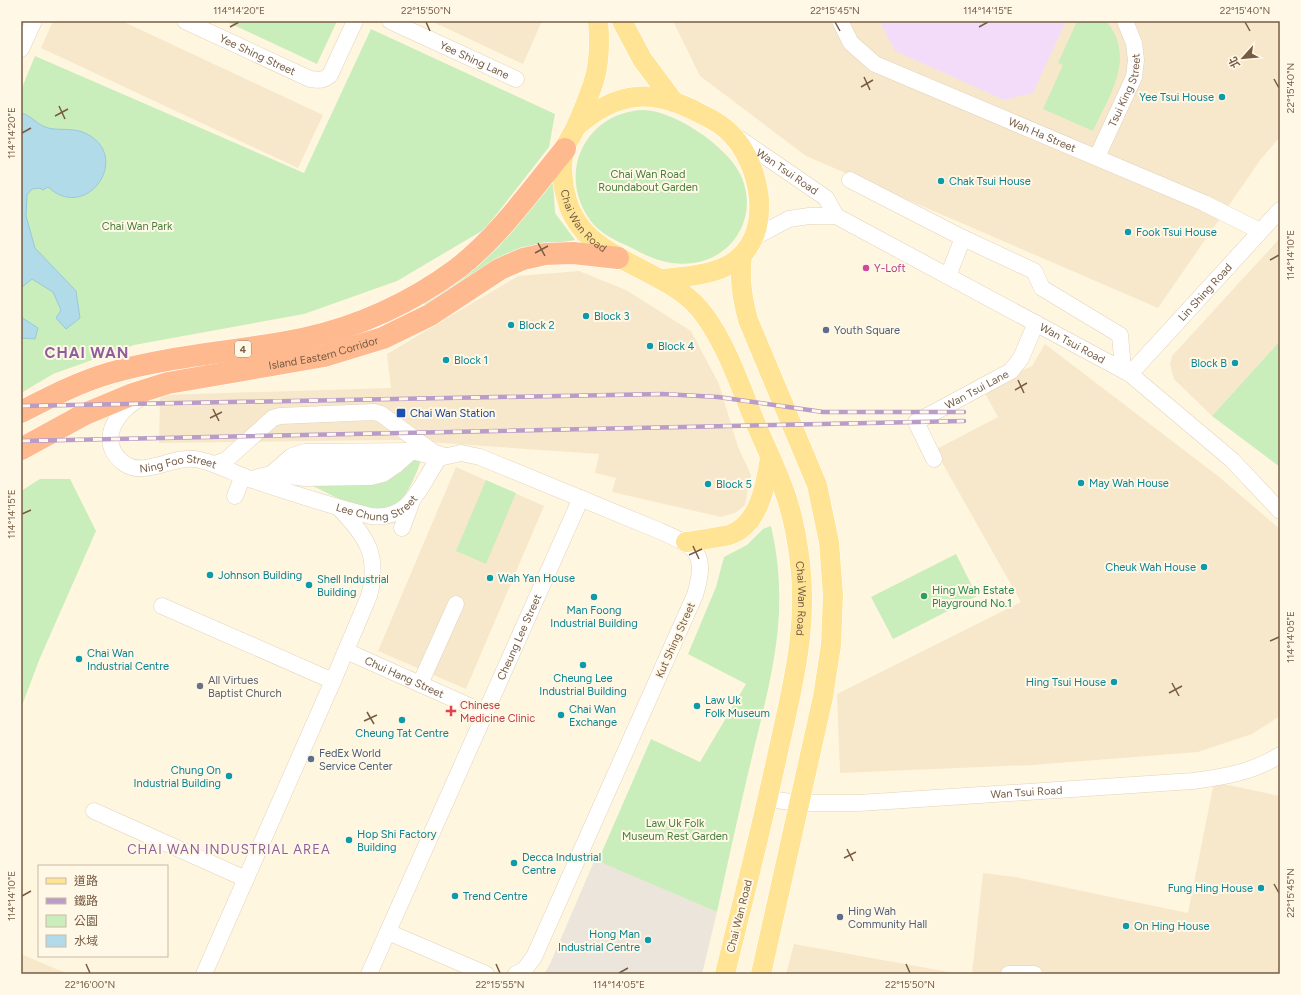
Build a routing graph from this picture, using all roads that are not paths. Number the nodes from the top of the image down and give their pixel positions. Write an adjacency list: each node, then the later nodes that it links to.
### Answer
1 (34, 21): 9 (street)
2 (185, 21): 3 (street, Yee Shing Street)
3 (355, 21)
4 (390, 21): 10 (street, Yee Shing Lane)
5 (598, 21): 12 (main road, Chai Wan Road)
6 (622, 21): 11 (main road, Chai Wan Road)
7 (840, 21): 15 (street, Wah Ha Street)
8 (1125, 21): 15 (street, Tsui King Street)
9 (21, 49)
10 (516, 79)
11 (674, 102): 12 (main road, Chai Wan Road); 13 (main road, Chai Wan Road)
12 (576, 128): 14 (main road, Chai Wan Road)
13 (732, 134): 18 (street, Wan Tsui Road); 20 (main road, Chai Wan Road)
14 (565, 149): 23 (main road, Chai Wan Road); 29 (highway, Island Eastern Corridor / 4)
15 (1097, 157): 19 (street, Wah Ha Street)
16 (850, 180): 21 (street)
17 (1280, 210): 19 (street, Lin Shing Road)
18 (836, 216): 20 (street, Wan Tsui Road); 24 (street, Wan Tsui Road)
19 (1260, 231): 27 (street, Lin Shing Road)
20 (753, 238): 22 (main road, Chai Wan Road)
21 (963, 238): 24 (street); 27 (street)
22 (742, 255): 25 (main road, Chai Wan Road); 53 (main road, Chai Wan Road)
23 (618, 258): 25 (main road, Chai Wan Road); 28 (highway, Island Eastern Corridor / 4)
24 (948, 276): 26 (street, Wan Tsui Road)
25 (662, 278): 33 (main road, Chai Wan Road)
26 (1036, 323): 27 (street, Wan Tsui Road); 34 (street, Wan Tsui Lane)
27 (1126, 371): 42 (street, Wan Tsui Road)
28 (168, 383): 30 (highway, Island Eastern Corridor / 4); 35 (street, Ning Foo Street)
29 (21, 412)
30 (21, 449)
31 (412, 451): 32 (street); 36 (street); 36 (street)
32 (442, 457): 35 (street); 39 (street, Kut Shing Street); 40 (street, Lee Chung Street)
33 (770, 458): 44 (main road); 52 (main road, Chai Wan Road)
34 (934, 459)
35 (215, 464): 37 (street, Ning Foo Street)
36 (276, 470): 37 (street)
37 (247, 478): 38 (street); 41 (street, Ning Foo Street)
38 (235, 496)
39 (581, 498): 44 (street, Kut Shing Street); 50 (street, Cheung Lee Street)
40 (412, 502): 41 (street, Lee Chung Street); 43 (street)
41 (339, 508): 47 (street, Lee Chung Street)
42 (1280, 511)
43 (402, 528)
44 (686, 542): 60 (street, Kut Shing Street)
45 (456, 604): 49 (street)
46 (162, 606): 48 (street)
47 (346, 651): 48 (street, Lee Chung Street); 49 (street, Chui Hang Street)
48 (333, 682): 55 (street, Lee Chung Street)
49 (420, 684): 50 (street, Chui Hang Street)
50 (485, 713): 56 (street, Cheung Lee Street)
51 (1280, 755): 53 (street, Wan Tsui Road)
52 (768, 799): 53 (street, Wan Tsui Road); 61 (main road, Chai Wan Road)
53 (799, 803): 62 (main road, Chai Wan Road)
54 (94, 811): 55 (street)
55 (246, 879): 57 (street, Lee Chung Street)
56 (388, 932): 58 (street, Cheung Lee Street); 59 (street)
57 (204, 974)
58 (369, 974)
59 (486, 974)
60 (516, 974)
61 (725, 974)
62 (761, 974)
63 (1009, 974): 64 (street)
64 (1034, 974)

